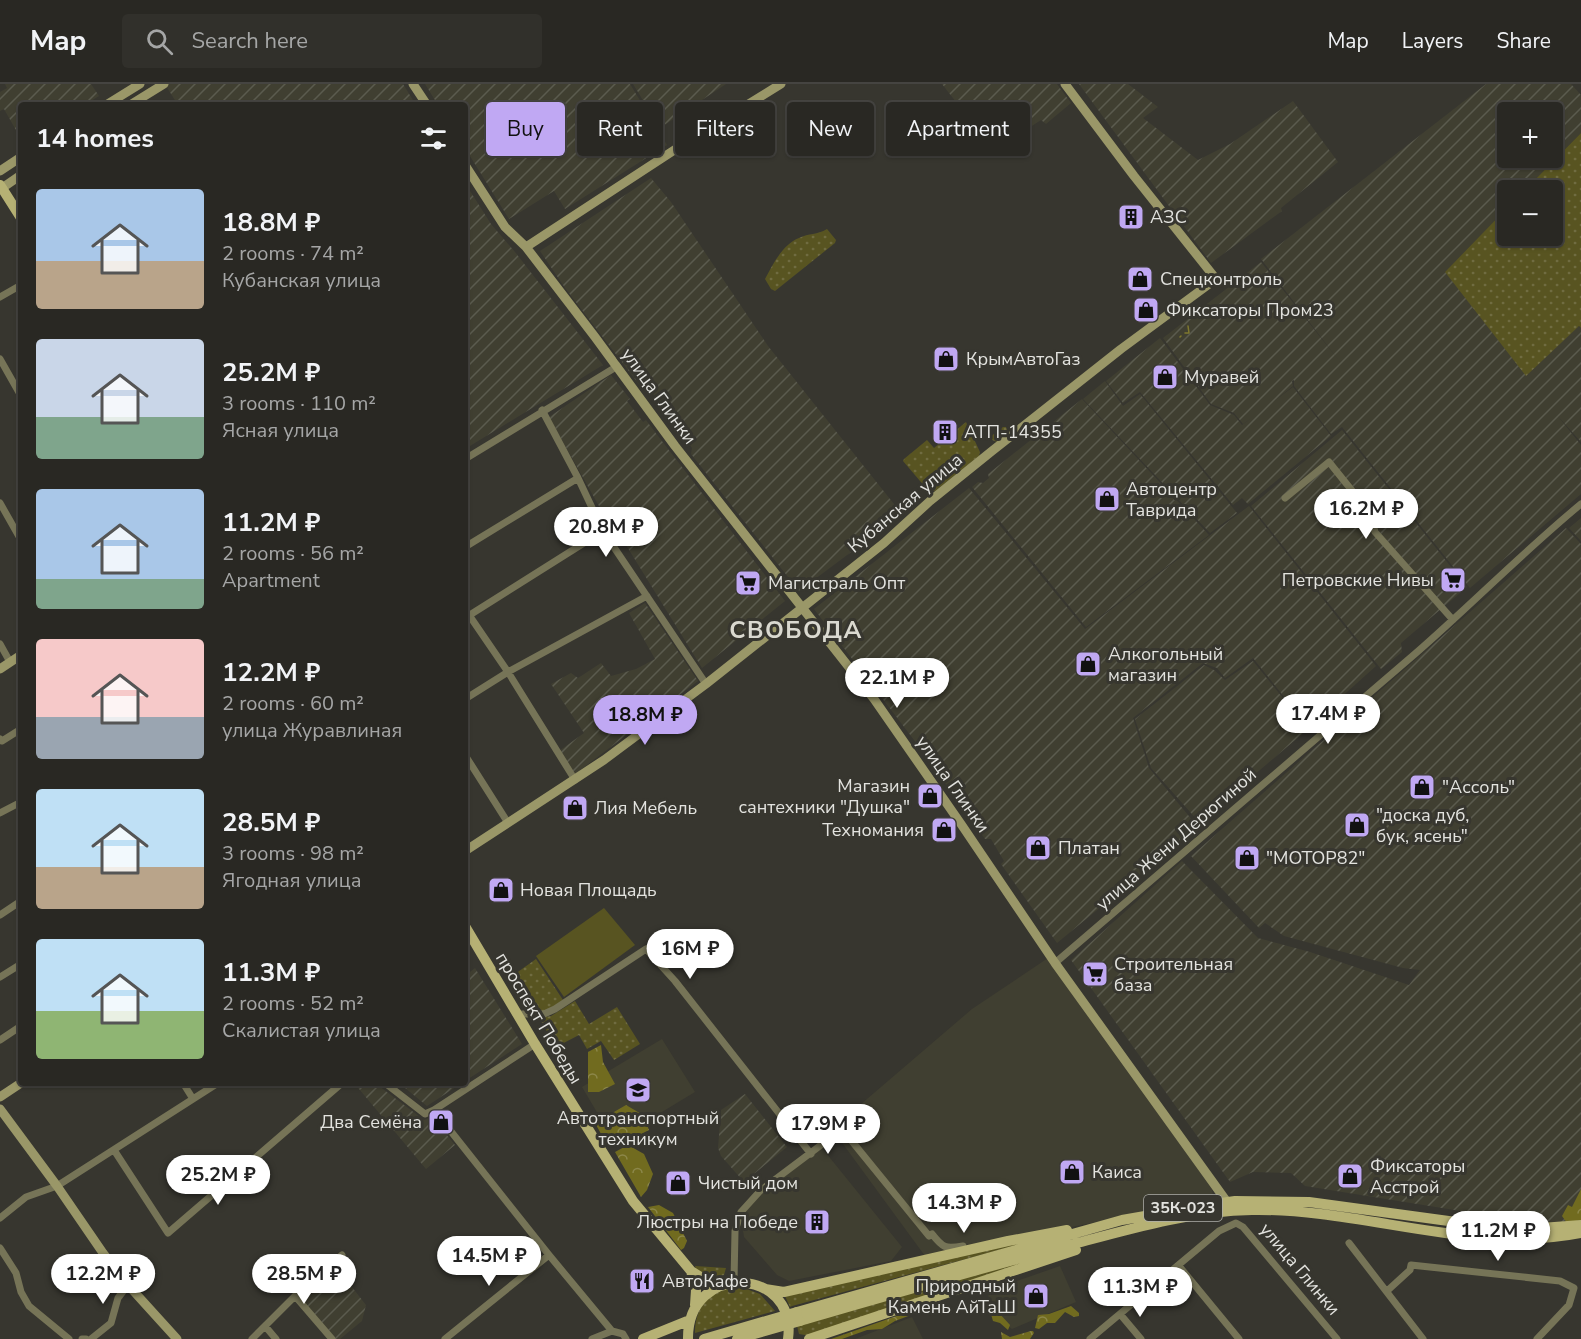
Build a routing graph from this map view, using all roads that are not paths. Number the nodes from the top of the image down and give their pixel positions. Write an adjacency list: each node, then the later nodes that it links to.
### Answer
1 (140, 84): 6 (main road)
2 (164, 84): 7 (main road)
3 (413, 84): 8 (main road)
4 (781, 84): 15 (main road)
5 (1065, 84): 31 (main road, Кубанская улица)
6 (111, 102)
7 (135, 102)
8 (425, 102)
9 (18, 160): 11 (main road)
10 (468, 170): 15 (main road, улица Глинки)
11 (0, 171)
12 (18, 177): 13 (main road)
13 (1, 186): 14 (main road)
14 (18, 213)
15 (526, 247): 19 (main road, улица Глинки)
16 (18, 287): 17 (street)
17 (0, 297)
18 (0, 358): 20 (street)
19 (616, 367): 21 (street); 31 (main road, улица Глинки)
20 (18, 391)
21 (542, 411): 22 (street); 23 (street)
22 (468, 457)
23 (578, 478): 27 (street); 29 (street)
24 (1285, 498): 34 (street)
25 (0, 502): 28 (street)
26 (1581, 504): 34 (street, улица Жени Дерюгиной)
27 (603, 531): 30 (street); 32 (street)
28 (18, 535)
29 (468, 545)
30 (648, 596): 39 (street); 40 (street)
31 (802, 608): 40 (main road, Кубанская улица); 53 (main road, улица Глинки)
32 (468, 616)
33 (468, 618): 39 (street)
34 (1453, 621): 53 (street, улица Жени Дерюгиной)
35 (0, 645): 37 (street)
36 (18, 657): 37 (main road)
37 (10, 662): 38 (main road)
38 (0, 669)
39 (508, 672): 41 (street); 45 (street)
40 (706, 684): 45 (main road, Кубанская улица)
41 (468, 697)
42 (18, 731): 43 (street)
43 (0, 739)
44 (468, 760): 48 (street)
45 (575, 780): 48 (main road, Кубанская улица)
46 (18, 804): 47 (street)
47 (0, 813)
48 (507, 824): 49 (main road, Кубанская улица)
49 (468, 849)
50 (18, 903): 51 (street)
51 (0, 915)
52 (468, 932): 56 (main road, проспект Победы)
53 (1054, 963): 72 (main road, улица Глинки)
54 (18, 966): 55 (street)
55 (0, 977)
56 (516, 1014): 59 (main road, проспект Победы); 70 (street)
57 (18, 1028): 58 (street)
58 (0, 1040)
59 (535, 1044): 68 (street); 84 (main road, проспект Победы)
60 (18, 1085): 65 (main road)
61 (185, 1086): 66 (street)
62 (213, 1086): 66 (street)
63 (339, 1086): 69 (street)
64 (389, 1086): 68 (street)
65 (0, 1097)
66 (193, 1099): 69 (street)
67 (0, 1109): 71 (main road)
68 (434, 1110): 82 (street)
69 (114, 1150): 71 (street)
70 (811, 1154): 79 (street); 85 (street)
71 (57, 1186): 73 (street); 86 (main road)
72 (1227, 1202): 74 (main road, 35К-023); 75 (main road, 35К-023)
73 (0, 1218)
74 (1581, 1225)
75 (1079, 1231): 79 (main road); 93 (main road, 35К-023)
76 (1114, 1233): 77 (main road, 35К-023); 93 (main road, 35К-023); 111 (main road)
77 (1581, 1233)
78 (1349, 1243): 89 (street)
79 (992, 1244): 88 (main road)
80 (0, 1248): 97 (street)
81 (342, 1255): 90 (street)
82 (549, 1255): 96 (street); 103 (street)
83 (1179, 1266): 92 (street); 114 (street); 115 (street, улица Глинки)
84 (691, 1270): 87 (main road, проспект Победы); 91 (main road)
85 (734, 1282): 87 (main road); 88 (main road)
86 (128, 1284): 98 (street); 99 (main road)
87 (720, 1285): 91 (main road)
88 (765, 1288): 110 (main road)
89 (1387, 1291): 116 (street); 117 (street)
90 (295, 1296): 95 (street); 102 (street)
91 (695, 1307): 94 (main road)
92 (1120, 1314): 112 (street); 113 (street)
93 (799, 1317): 108 (main road, 35К-023, bridge); 109 (main road, 35К-023, bridge)
94 (690, 1320): 106 (main road); 107 (main road)
95 (265, 1326): 100 (street); 101 (street)
96 (612, 1331): 104 (street); 105 (street)
97 (69, 1339)
98 (91, 1339)
99 (177, 1339)
100 (252, 1339)
101 (276, 1339)
102 (332, 1339)
103 (445, 1339)
104 (592, 1339)
105 (626, 1339)
106 (643, 1339)
107 (688, 1339)
108 (704, 1339)
109 (737, 1339)
110 (788, 1339)
111 (809, 1339)
112 (1090, 1339)
113 (1141, 1339)
114 (1239, 1339)
115 (1337, 1339)
116 (1423, 1339)
117 (1537, 1339)

